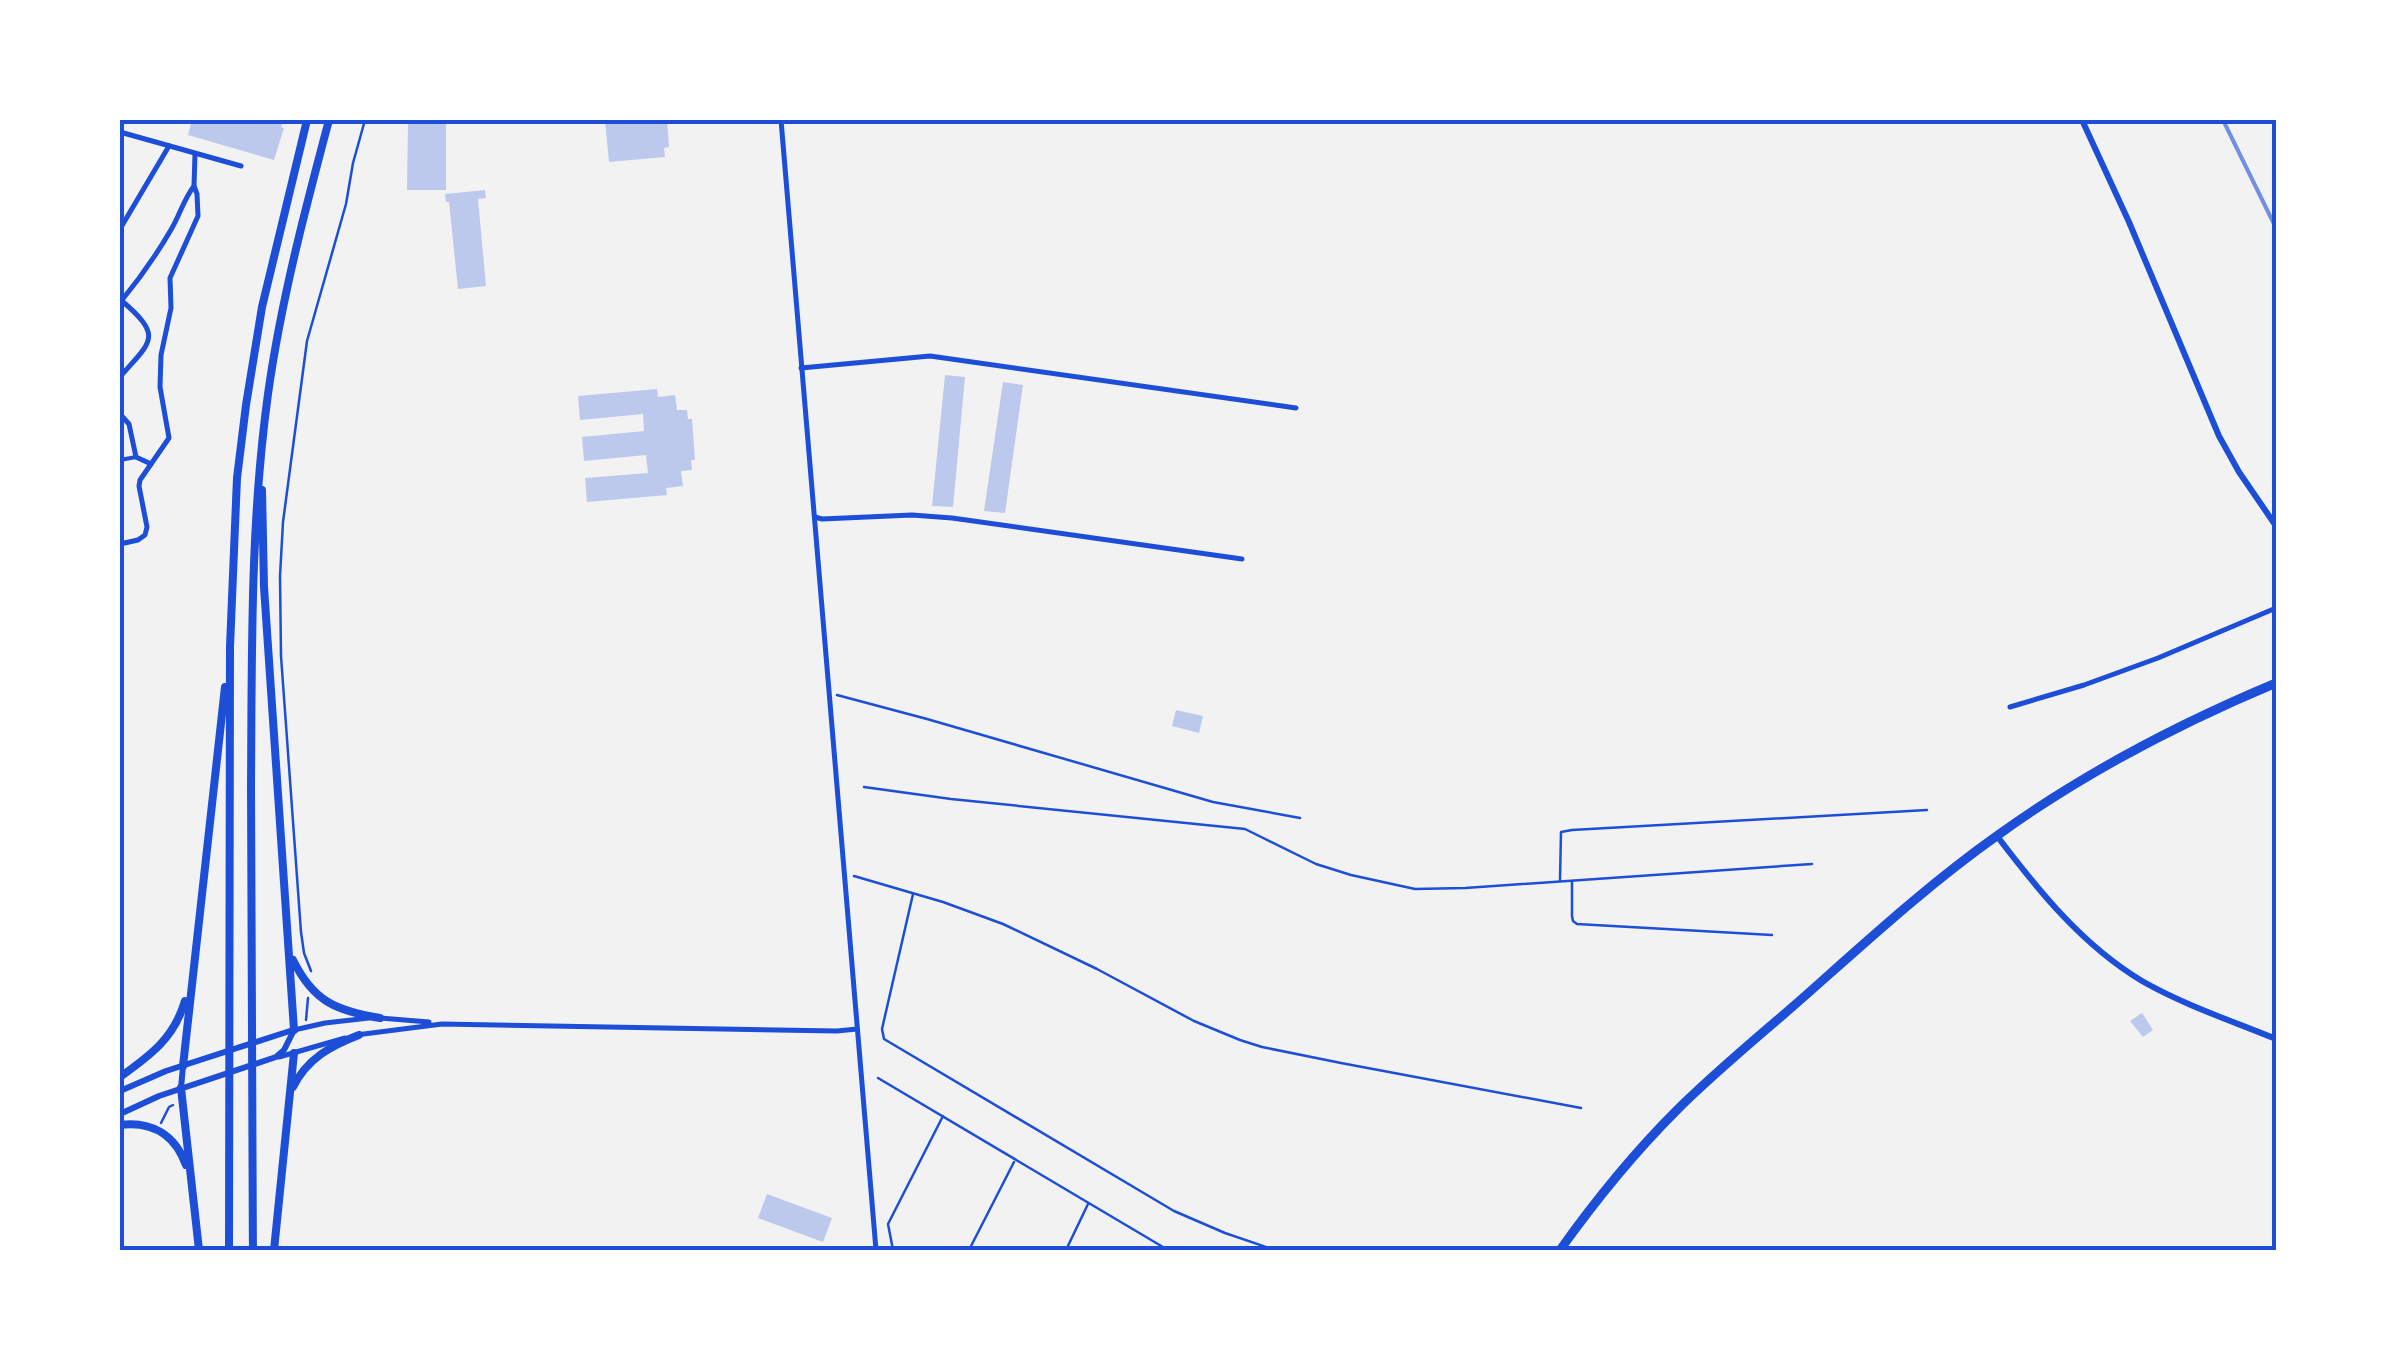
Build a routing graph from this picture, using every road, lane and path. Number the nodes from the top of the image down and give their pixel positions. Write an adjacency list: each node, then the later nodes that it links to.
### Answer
1 (307, 120): 26 (main road)
2 (329, 120): 17 (main road)
3 (365, 120): 42 (path)
4 (780, 120): 13 (street)
5 (2082, 120): 22 (street)
6 (120, 132): 7 (street)
7 (170, 146): 8 (street); 11 (street)
8 (195, 154): 9 (street); 10 (street)
9 (241, 166)
10 (194, 186): 12 (street); 20 (street)
11 (120, 229)
12 (121, 300): 14 (street)
13 (801, 368): 15 (street); 21 (street)
14 (120, 377)
15 (1296, 408)
16 (120, 414): 18 (street)
17 (261, 451): 40 (main road); 70 (main road)
18 (136, 456): 19 (street); 20 (street)
19 (120, 460)
20 (151, 464): 23 (street)
21 (815, 517): 24 (street); 28 (street)
22 (2276, 526)
23 (120, 544)
24 (1242, 559)
25 (2276, 608): 29 (street)
26 (230, 647): 41 (main road); 69 (main road)
27 (2276, 683): 33 (main road)
28 (830, 696): 32 (path); 35 (street)
29 (2010, 707)
30 (864, 787): 37 (path)
31 (1927, 810): 37 (path)
32 (1300, 818)
33 (1996, 836): 52 (street); 78 (main road)
34 (1812, 864): 36 (path)
35 (844, 875): 38 (path); 47 (street)
36 (1572, 880): 37 (path); 39 (path)
37 (1560, 882)
38 (914, 893): 50 (path); 61 (path)
39 (1772, 935)
40 (290, 952): 44 (main road); 48 (main road)
41 (194, 962): 55 (main road); 56 (main road)
42 (312, 974)
43 (309, 992): 45 (path)
44 (380, 1018): 46 (street); 48 (street)
45 (306, 1019)
46 (442, 1024): 47 (street); 51 (street)
47 (857, 1029): 72 (street)
48 (294, 1030): 53 (street); 54 (street); 55 (street)
49 (874, 1034): 50 (path)
50 (882, 1034): 77 (path)
51 (358, 1035): 53 (street); 60 (main road)
52 (2276, 1039)
53 (294, 1052): 54 (street); 60 (main road)
54 (270, 1060): 58 (street)
55 (183, 1066): 58 (street); 59 (street)
56 (120, 1077)
57 (878, 1078): 63 (path)
58 (182, 1088): 62 (street); 66 (main road)
59 (120, 1091)
60 (289, 1101): 71 (main road)
61 (1581, 1108)
62 (120, 1114)
63 (943, 1116): 65 (path); 73 (path)
64 (120, 1126): 66 (main road)
65 (1016, 1160): 67 (path); 74 (path)
66 (190, 1176): 68 (main road)
67 (1088, 1203): 75 (path); 76 (path)
68 (199, 1250)
69 (229, 1250)
70 (253, 1250)
71 (274, 1250)
72 (876, 1250)
73 (893, 1250)
74 (970, 1250)
75 (1066, 1250)
76 (1167, 1250)
77 (1276, 1250)
78 (1560, 1250)

